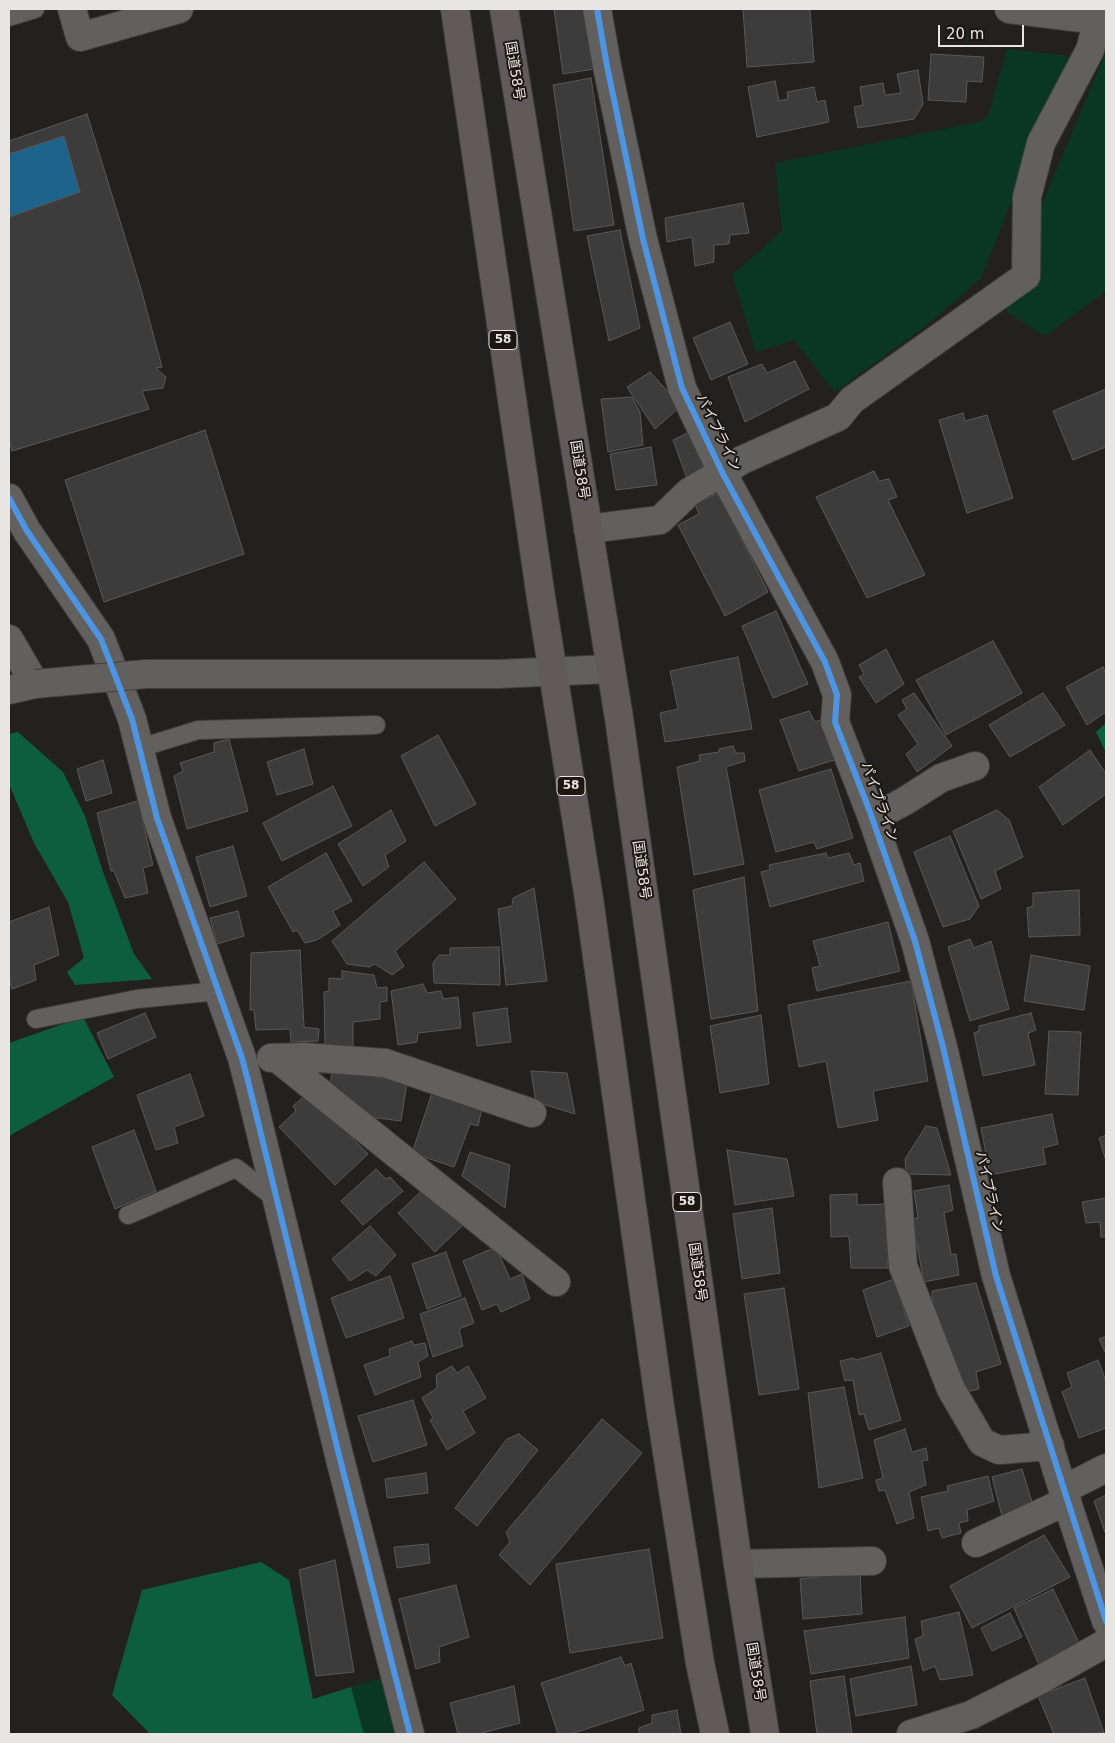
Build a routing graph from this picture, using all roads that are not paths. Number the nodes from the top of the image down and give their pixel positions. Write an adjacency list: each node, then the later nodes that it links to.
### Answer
1 (35, 9): 8 (lane)
2 (72, 9): 3 (street)
3 (179, 9)
4 (455, 9): 15 (highway, 58)
5 (504, 9): 12 (highway, 国道58号 / 58)
6 (597, 9): 10 (street, パイプライン)
7 (1009, 9): 9 (street)
8 (9, 17)
9 (1102, 20): 10 (street)
10 (723, 474): 12 (street); 21 (street, パイプライン)
11 (9, 498): 19 (street)
12 (588, 529): 14 (highway, 国道58号 / 58)
13 (9, 640): 16 (street)
14 (611, 670): 15 (street); 36 (highway, 国道58号 / 58)
15 (553, 672): 16 (street, bridge); 40 (highway, 58)
16 (35, 684): 17 (street)
17 (9, 690)
18 (376, 725): 19 (lane)
19 (140, 748): 22 (street)
20 (975, 766): 21 (street)
21 (873, 818): 31 (street, パイプライン)
22 (218, 991): 23 (lane); 24 (street)
23 (36, 1019)
24 (242, 1058): 25 (street); 28 (street)
25 (277, 1058): 26 (street); 30 (street)
26 (532, 1112)
27 (897, 1182): 31 (street)
28 (276, 1200): 29 (lane); 39 (street)
29 (128, 1215)
30 (556, 1282)
31 (1050, 1446): 33 (street, パイプライン)
32 (1106, 1468): 33 (street)
33 (1065, 1495): 34 (street); 37 (street, パイプライン)
34 (976, 1544)
35 (872, 1561): 36 (street)
36 (738, 1564): 41 (highway, 国道58号 / 58)
37 (1106, 1621)
38 (1106, 1643): 42 (street)
39 (410, 1734)
40 (715, 1734)
41 (765, 1734)
42 (911, 1734)

